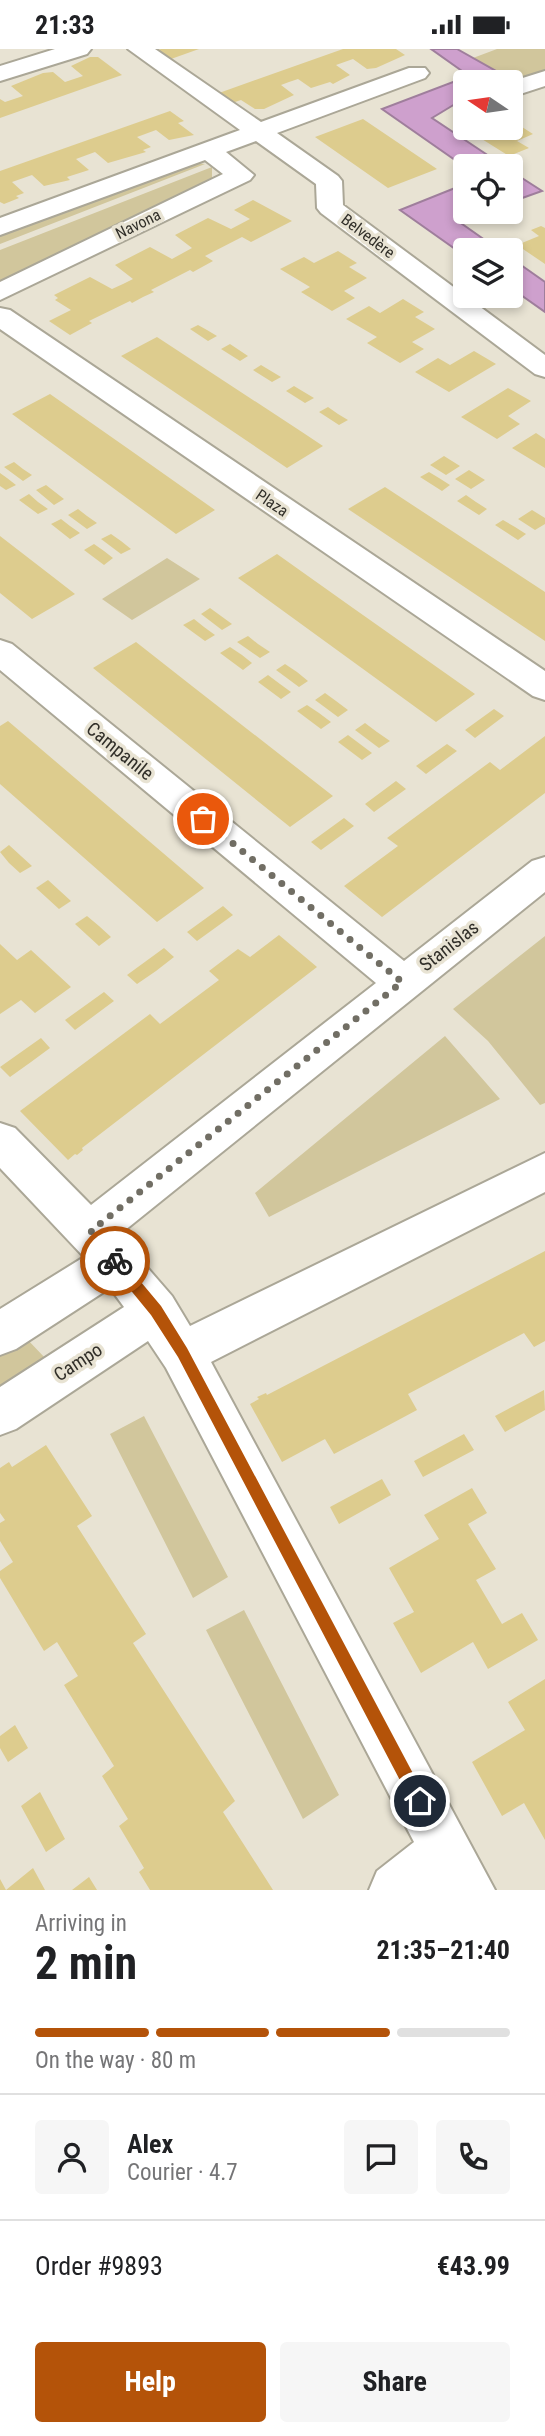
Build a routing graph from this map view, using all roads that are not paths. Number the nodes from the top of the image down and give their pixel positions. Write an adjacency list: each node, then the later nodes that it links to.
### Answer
1 (79, 49): 4 (street)
2 (140, 49): 7 (street, Belvedère)
3 (417, 73): 7 (street)
4 (0, 74)
5 (545, 78): 6 (street)
6 (523, 86)
7 (256, 131): 8 (street); 12 (street, Belvedère)
8 (209, 151): 9 (street); 10 (street, Navona)
9 (0, 227)
10 (0, 292)
11 (0, 316): 14 (street, Plaza)
12 (545, 368)
13 (0, 652): 16 (street, Campanile)
14 (545, 688)
15 (545, 871): 16 (street, Stanislas)
16 (402, 982): 19 (street, Stanislas)
17 (0, 1140): 19 (street)
18 (545, 1171): 22 (street)
19 (103, 1246): 20 (street); 21 (street)
20 (156, 1311): 22 (street); 23 (street, Campo)
21 (0, 1334)
22 (183, 1353): 24 (street)
23 (0, 1413)
24 (457, 1870): 25 (street)
25 (396, 1890)

